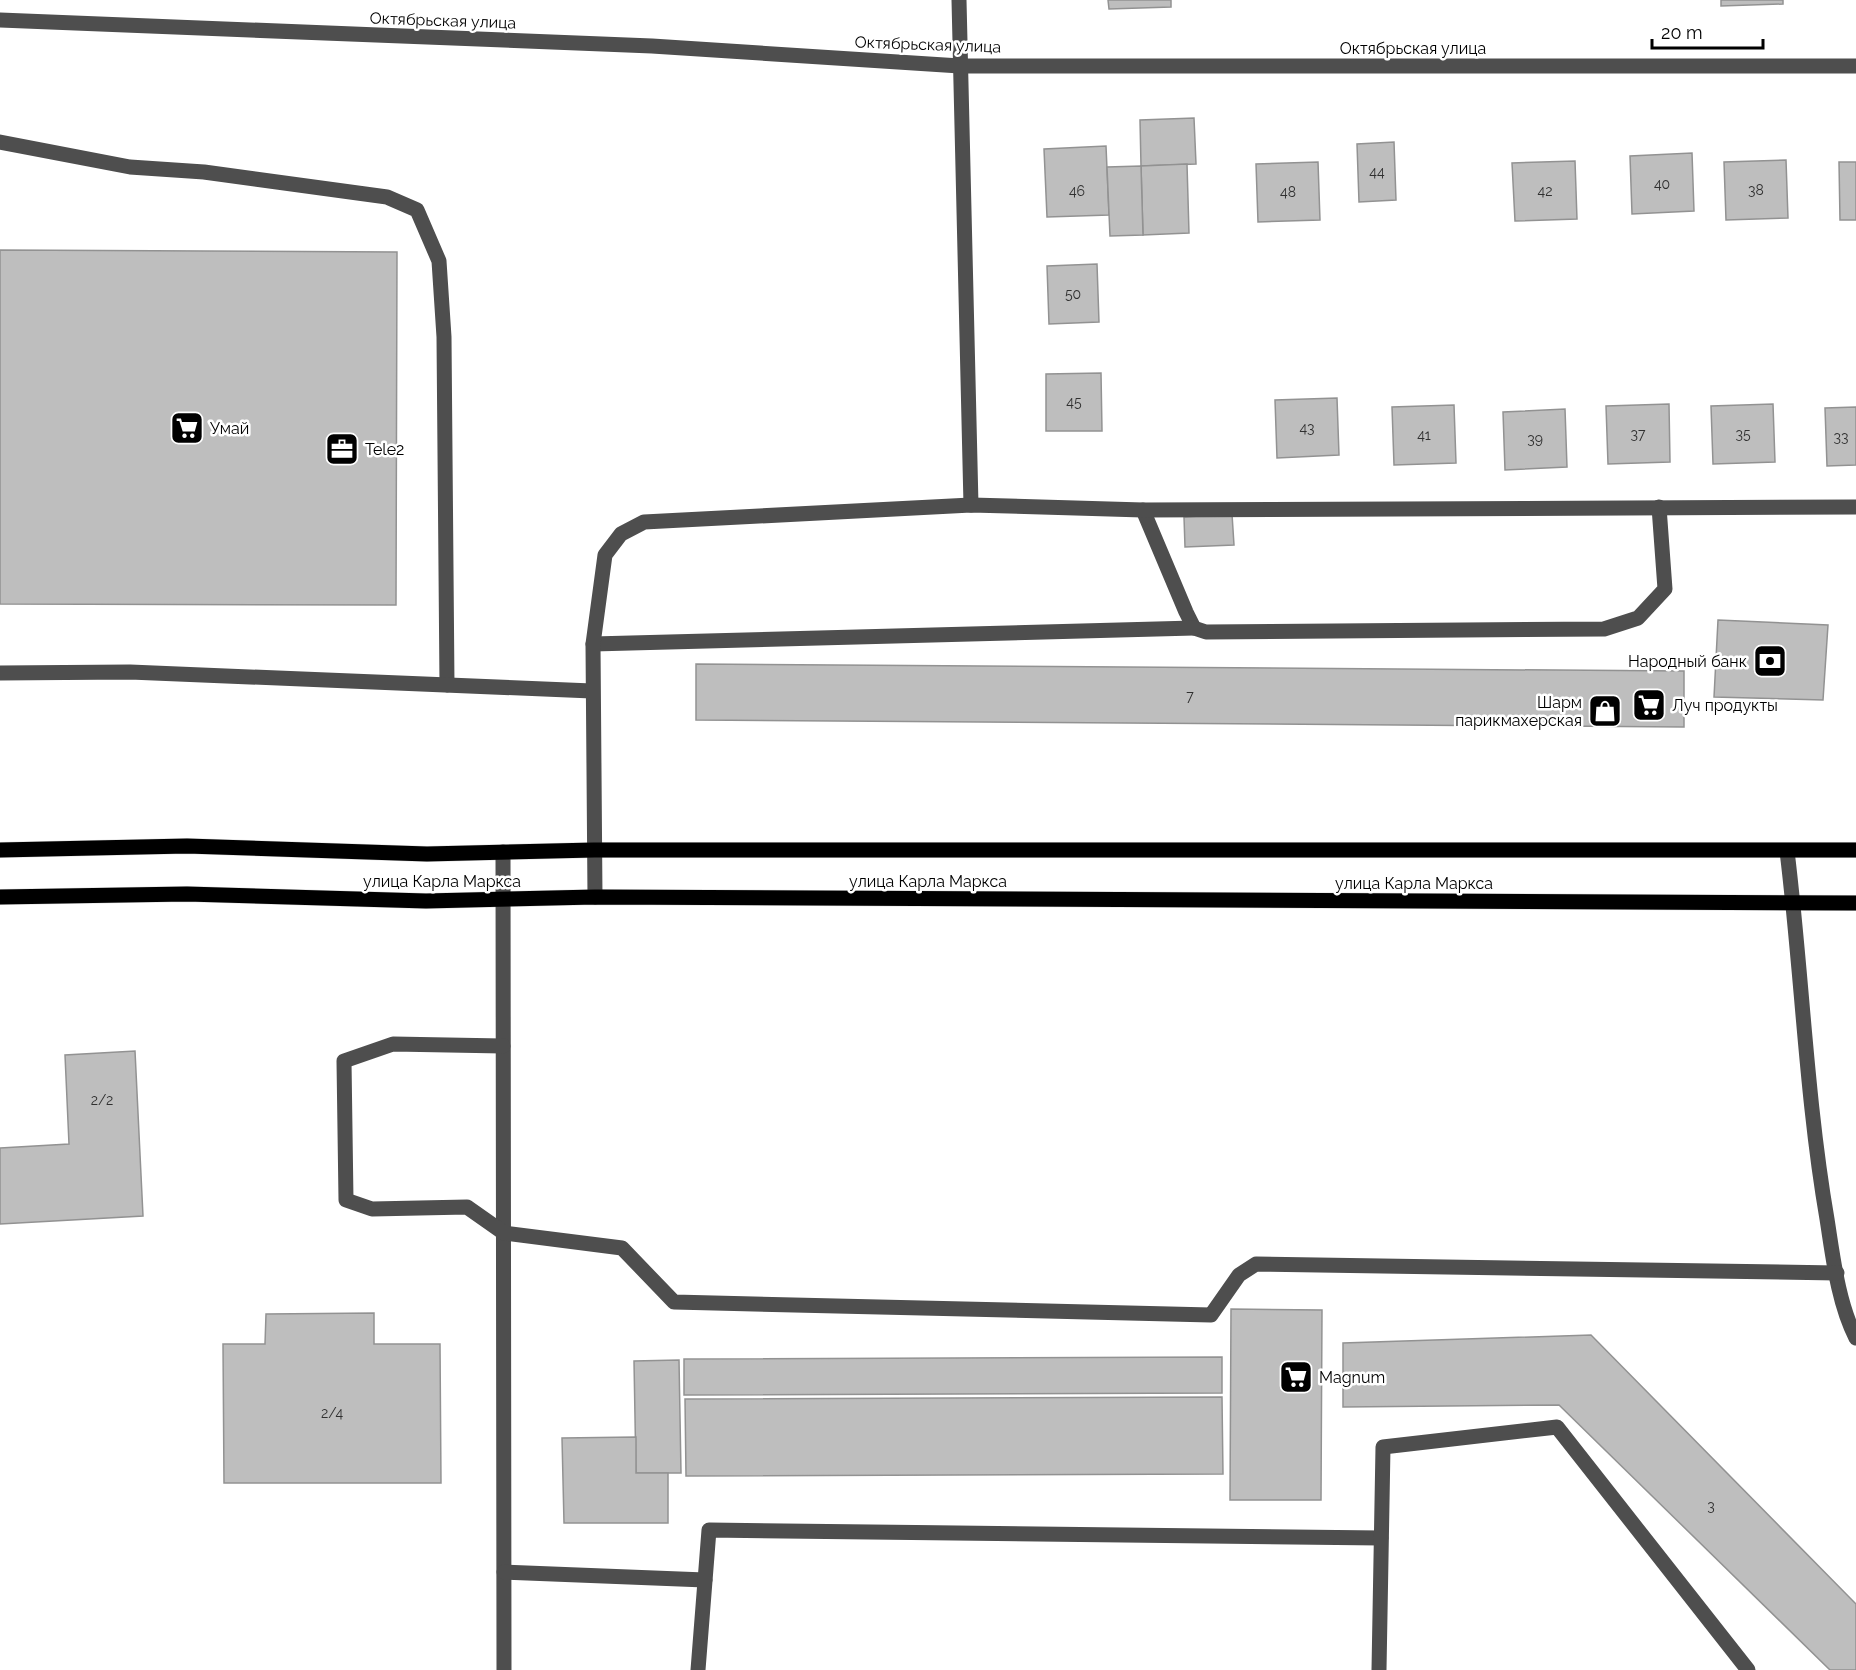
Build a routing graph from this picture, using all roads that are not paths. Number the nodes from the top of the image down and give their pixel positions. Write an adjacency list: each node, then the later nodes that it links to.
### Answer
1 (958, 0): 3 (street)
2 (0, 20): 3 (street, Октябрьская улица)
3 (960, 66): 4 (street, Октябрьская улица); 6 (street)
4 (1856, 66)
5 (0, 142): 13 (street)
6 (971, 505): 9 (street); 11 (street)
7 (1659, 507): 8 (street); 9 (street); 10 (street)
8 (1856, 507)
9 (1143, 510): 10 (street)
10 (1194, 627): 11 (street)
11 (593, 644): 14 (street)
12 (0, 673): 13 (street)
13 (447, 685): 14 (street)
14 (592, 691): 16 (street)
15 (0, 850): 19 (main road, улица Карла Маркса)
16 (594, 850): 18 (main road, улица Карла Маркса); 19 (main road, улица Карла Маркса); 21 (street)
17 (1856, 850): 18 (main road, улица Карла Маркса)
18 (1787, 851): 23 (street)
19 (503, 852): 22 (street)
20 (0, 897): 22 (main road, улица Карла Маркса)
21 (595, 897): 22 (main road, улица Карла Маркса); 23 (main road, улица Карла Маркса)
22 (503, 900): 25 (street)
23 (1793, 902): 24 (main road, улица Карла Маркса); 27 (street)
24 (1856, 903)
25 (503, 1046): 26 (street); 26 (street)
26 (504, 1233): 27 (street); 30 (street)
27 (1837, 1273): 28 (street)
28 (1856, 1338)
29 (1381, 1538): 31 (street); 34 (street); 35 (street)
30 (504, 1572): 31 (street); 32 (street)
31 (705, 1580): 33 (street)
32 (504, 1670)
33 (698, 1670)
34 (1379, 1670)
35 (1748, 1670)

